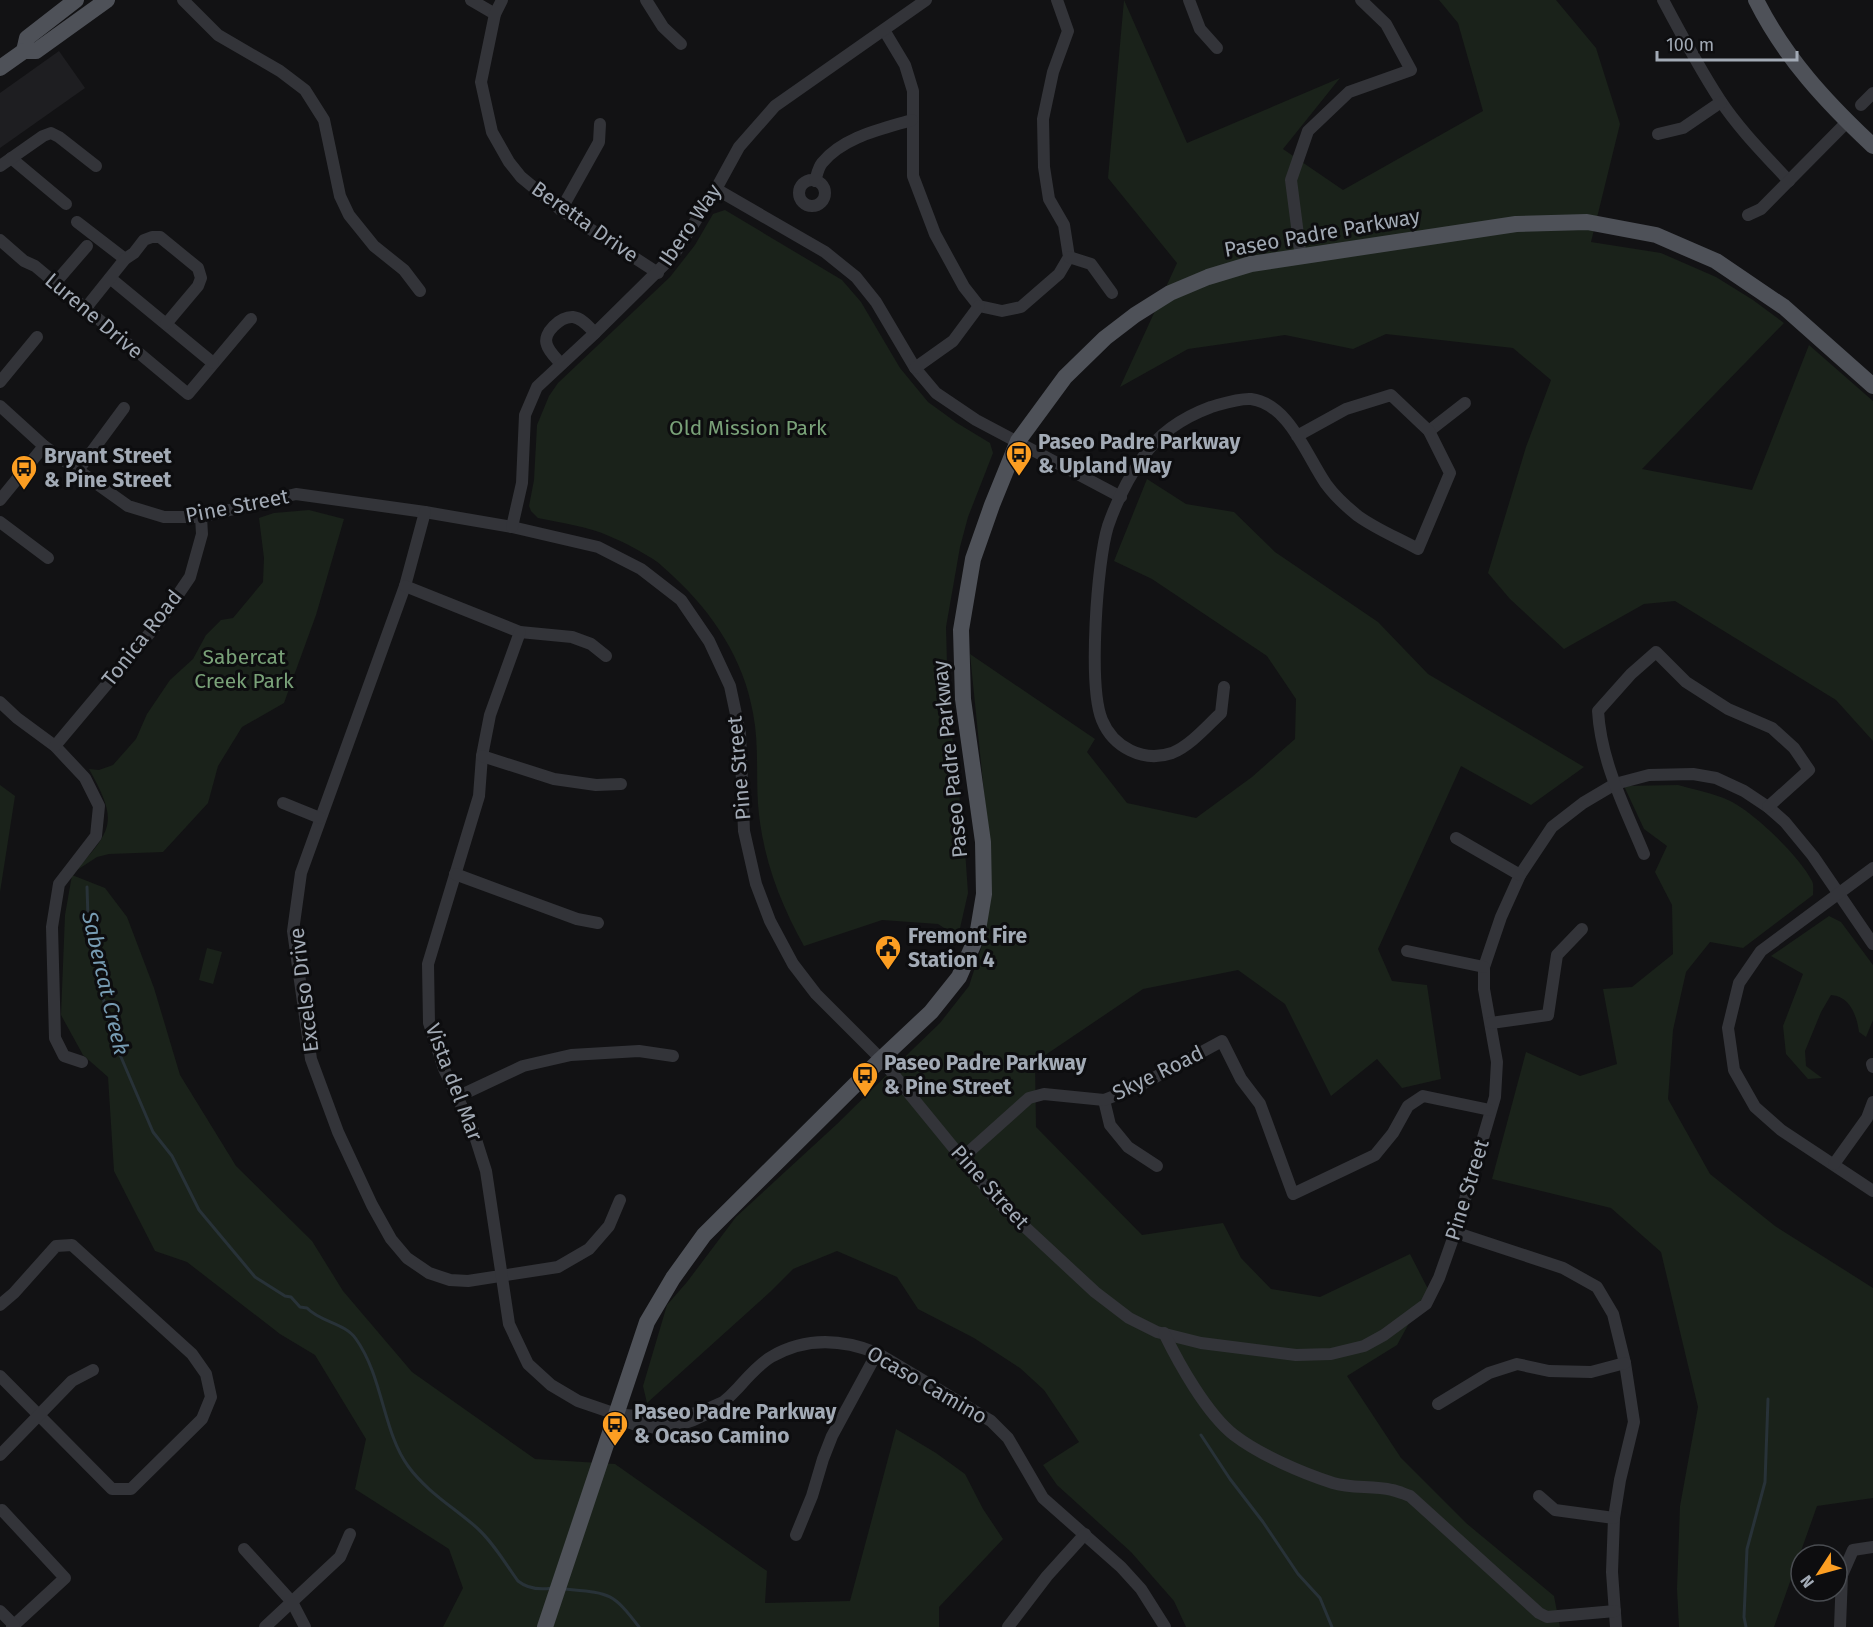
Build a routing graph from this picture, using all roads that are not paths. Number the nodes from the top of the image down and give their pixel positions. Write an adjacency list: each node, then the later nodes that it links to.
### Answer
1 (76, 0): 17 (main road)
2 (107, 0): 17 (main road)
3 (183, 0): 45 (street)
4 (471, 0): 13 (street)
5 (502, 0): 13 (street, Beretta Drive)
6 (646, 0): 15 (street)
7 (926, 0): 14 (street, Ibero Way)
8 (1057, 0): 39 (street)
9 (1189, 0): 16 (street)
10 (1362, 0): 40 (street)
11 (1664, 0): 20 (street)
12 (1756, 0): 23 (main road)
13 (495, 14): 34 (street, Beretta Drive)
14 (884, 30): 22 (street); 32 (street, Ibero Way)
15 (681, 44)
16 (1217, 48)
17 (24, 51): 18 (main road)
18 (0, 68)
19 (1873, 93): 21 (street)
20 (1721, 102): 25 (street); 31 (street)
21 (1861, 105)
22 (912, 120): 30 (street); 47 (street)
23 (1847, 122): 26 (main road); 31 (street)
24 (600, 124): 34 (street)
25 (1658, 134)
26 (1873, 146)
27 (12, 158): 28 (street); 29 (street); 33 (street)
28 (0, 166)
29 (96, 166)
30 (815, 181)
31 (1789, 181): 35 (street)
32 (716, 189): 42 (street, Ibero Way); 55 (street)
33 (66, 204)
34 (561, 210): 42 (street, Beretta Drive)
35 (1748, 215)
36 (77, 222): 41 (street)
37 (0, 240): 44 (street, Lurene Drive)
38 (87, 246): 44 (street)
39 (1070, 257): 46 (street); 47 (street)
40 (1301, 258): 57 (main road, Paseo Padre Parkway); 63 (main road, Paseo Padre Parkway)
41 (125, 259): 43 (street); 50 (street)
42 (658, 273): 51 (street, Ibero Way)
43 (110, 278): 48 (street); 50 (street)
44 (55, 283): 48 (street, Lurene Drive)
45 (420, 291)
46 (1112, 293)
47 (979, 306): 55 (street)
48 (85, 309): 53 (street, Lurene Drive)
49 (251, 319): 53 (street)
50 (166, 324): 53 (street)
51 (596, 333): 54 (street, Ibero Way); 54 (street)
52 (37, 337): 56 (street)
53 (213, 363)
54 (561, 364): 71 (street, Ibero Way)
55 (915, 368): 63 (street)
56 (0, 382)
57 (1873, 386)
58 (1465, 403): 61 (street)
59 (0, 406): 64 (street, Pine Street)
60 (124, 408): 65 (street)
61 (1429, 431): 62 (street); 62 (street)
62 (1298, 436): 66 (street)
63 (1018, 441): 66 (street); 98 (main road, Paseo Padre Parkway)
64 (44, 446): 65 (street, Pine Street); 67 (street)
65 (79, 469): 69 (street, Pine Street)
66 (1121, 496): 76 (street)
67 (0, 500)
68 (425, 512): 69 (street, Pine Street); 71 (street, Pine Street); 73 (street, Excelso Drive)
69 (201, 517): 78 (street, Tonica Road)
70 (0, 522): 72 (street)
71 (513, 527): 98 (street, Pine Street)
72 (48, 558)
73 (405, 586): 74 (street); 84 (street, Excelso Drive)
74 (520, 632): 75 (street); 79 (street, Vista del Mar)
75 (606, 656)
76 (1224, 687)
77 (0, 702): 78 (street)
78 (55, 746): 99 (street)
79 (482, 756): 80 (street); 88 (street, Vista del Mar)
80 (621, 784)
81 (1615, 784): 83 (street, Pine Street); 83 (street); 86 (street); 89 (street, Pine Street)
82 (283, 803): 84 (street)
83 (1768, 807): 90 (street, Pine Street)
84 (320, 818): 110 (street, Excelso Drive)
85 (1456, 838): 89 (street)
86 (1644, 854)
87 (1873, 868): 90 (street)
88 (455, 874): 91 (street); 100 (street, Vista del Mar)
89 (1520, 875): 95 (street, Pine Street)
90 (1837, 893): 93 (street, Pine Street); 105 (street)
91 (598, 923)
92 (1582, 929): 96 (street)
93 (1873, 944)
94 (1407, 951): 95 (street)
95 (1484, 967): 96 (street, Pine Street)
96 (1491, 1023): 103 (street, Pine Street)
97 (673, 1056): 100 (street)
98 (881, 1059): 104 (street, Pine Street); 118 (main road, Paseo Padre Parkway)
99 (82, 1062)
100 (457, 1097): 110 (street, Vista del Mar)
101 (1104, 1100): 103 (street, Skye Road); 104 (street, Skye Road); 106 (street)
102 (1873, 1102): 105 (street)
103 (1490, 1110): 109 (street, Pine Street)
104 (962, 1158): 112 (street, Pine Street)
105 (1834, 1164): 107 (street)
106 (1157, 1166)
107 (1873, 1191)
108 (620, 1200): 110 (street, Excelso Drive)
109 (1456, 1230): 112 (street, Pine Street); 114 (street)
110 (501, 1276): 118 (street, Vista del Mar)
111 (0, 1305): 119 (street)
112 (1164, 1333): 131 (street)
113 (877, 1353): 118 (street, Ocaso Camino); 125 (street, Ocaso Camino); 126 (street)
114 (1625, 1363): 117 (street); 123 (street)
115 (93, 1370): 119 (street)
116 (0, 1376): 119 (street)
117 (1438, 1404)
118 (616, 1414): 135 (main road, Paseo Padre Parkway)
119 (39, 1415): 120 (street)
120 (0, 1455)
121 (1539, 1496): 123 (street)
122 (2, 1510): 132 (street)
123 (1614, 1518): 131 (street)
124 (350, 1534): 129 (street)
125 (1085, 1534): 136 (street); 137 (street, Ocaso Camino)
126 (796, 1535)
127 (1873, 1547): 139 (street)
128 (244, 1549): 129 (street)
129 (292, 1602): 133 (street); 134 (street)
130 (0, 1611): 132 (street)
131 (1615, 1611): 138 (street)
132 (13, 1626)
133 (266, 1627)
134 (305, 1627)
135 (545, 1627)
136 (1008, 1627)
137 (1165, 1627)
138 (1616, 1627)
139 (1840, 1627)

